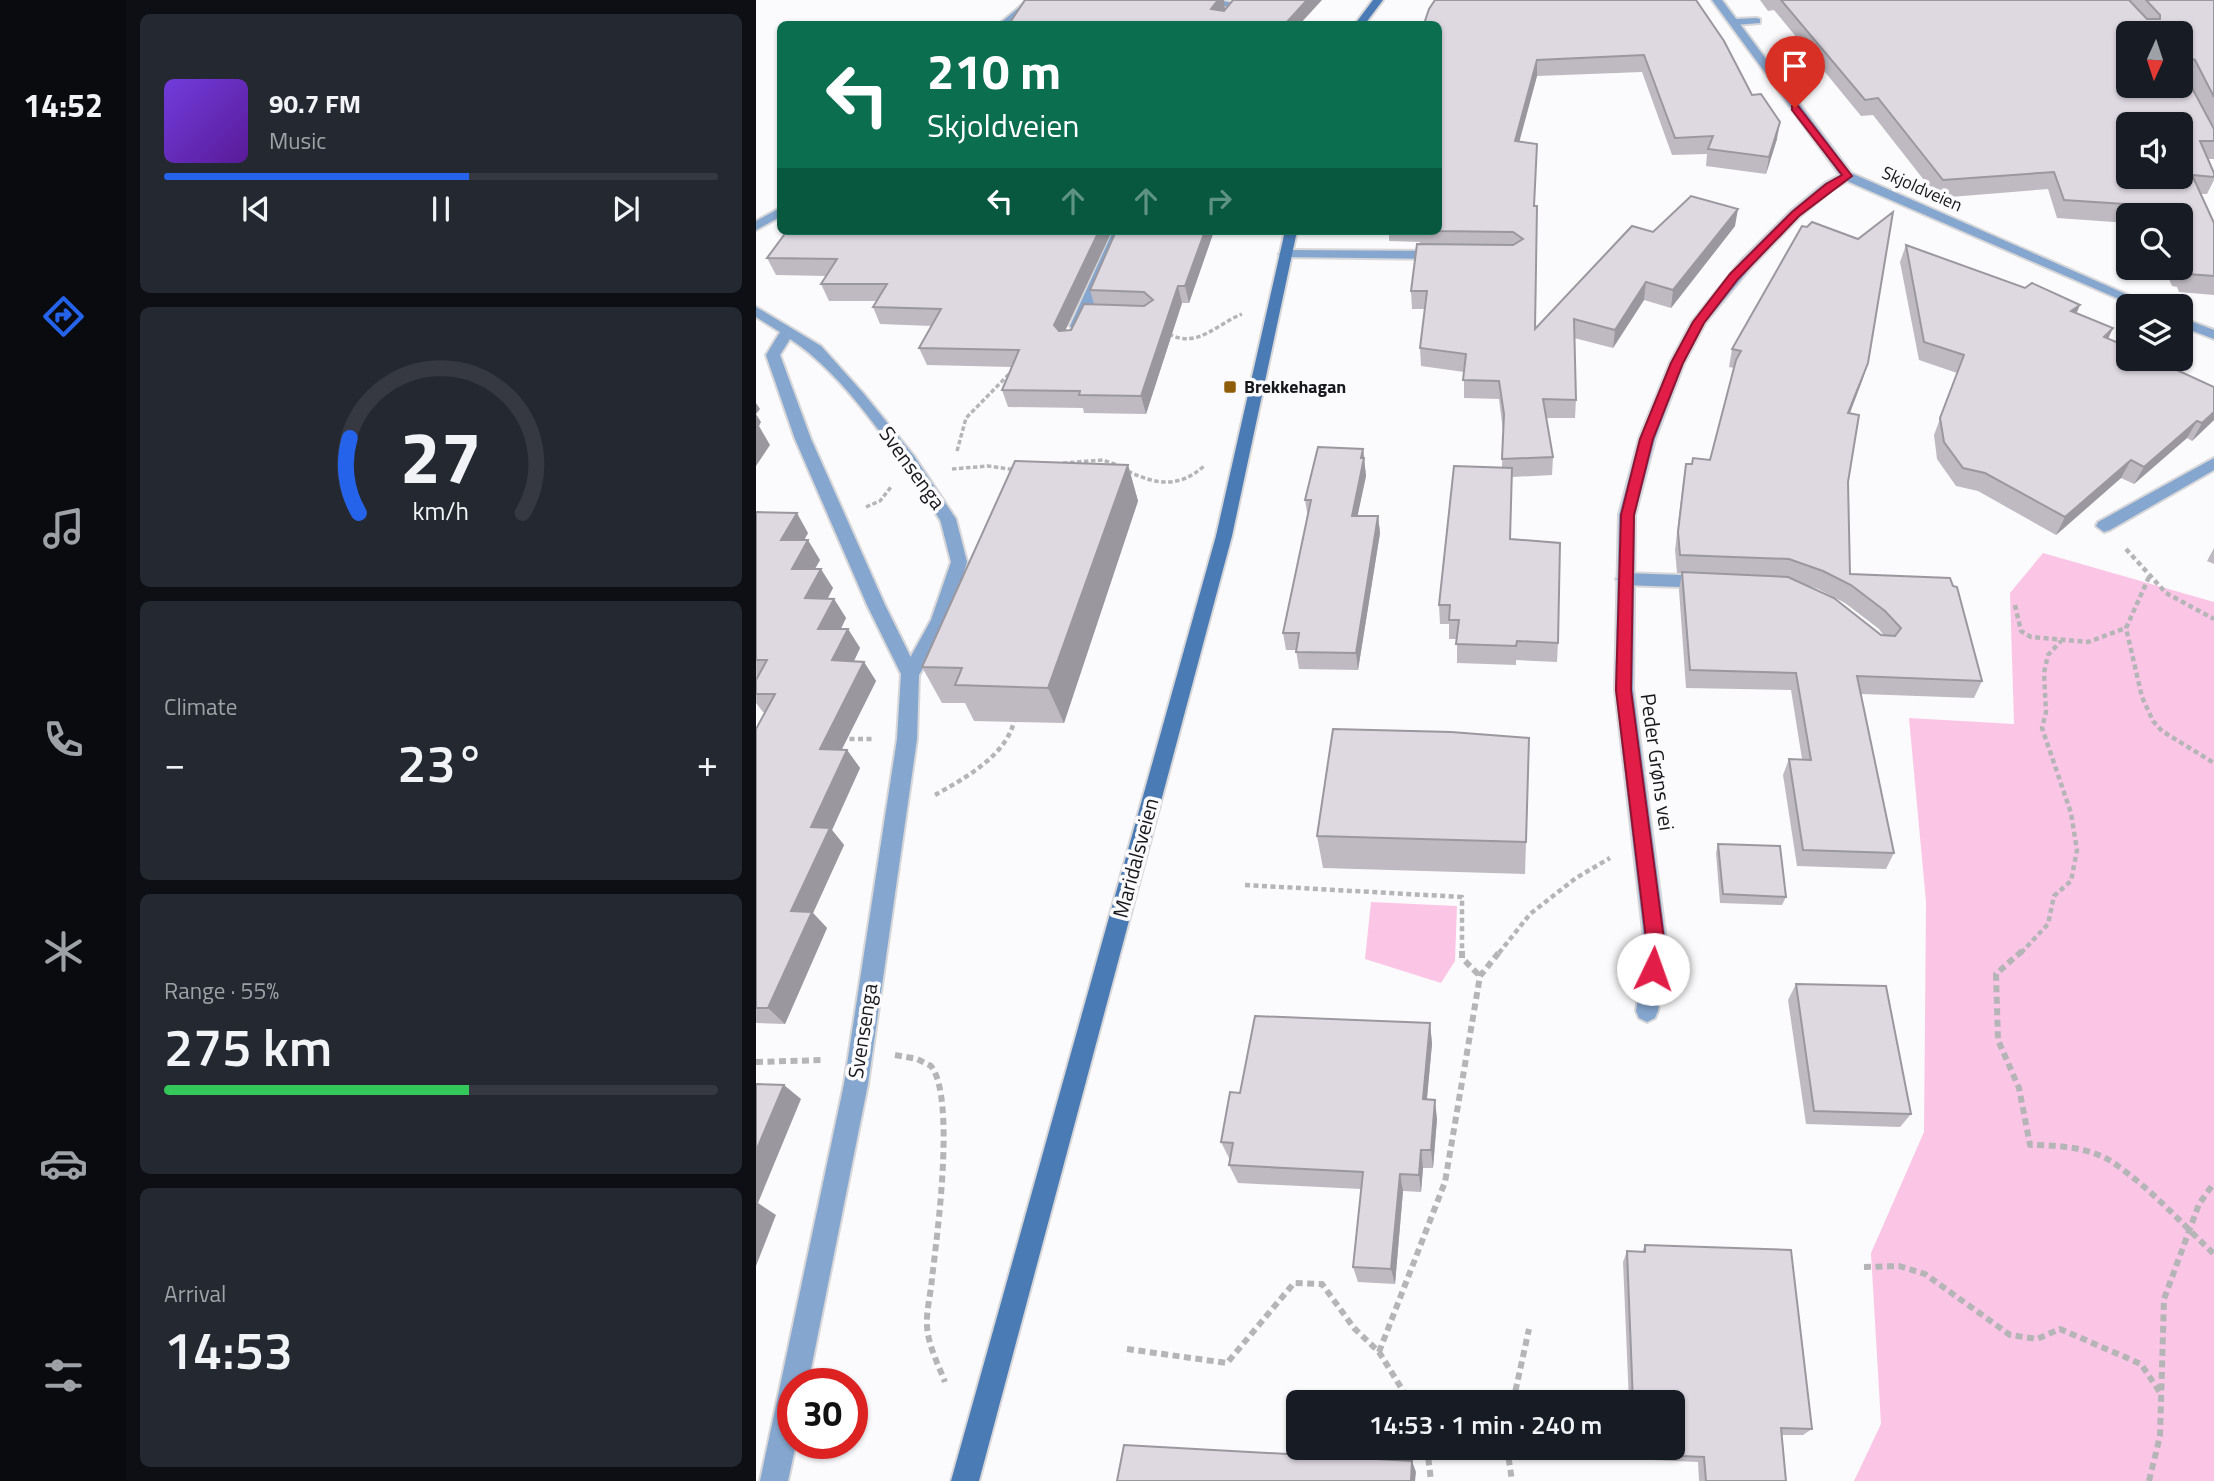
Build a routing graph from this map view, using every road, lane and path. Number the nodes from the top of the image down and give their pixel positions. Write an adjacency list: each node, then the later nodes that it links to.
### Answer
1 (1034, 0): 7 (street)
2 (1195, 0): 5 (street)
3 (1377, 0): 8 (main road)
4 (1717, 0): 10 (street, Skjoldveien)
5 (1238, 3): 6 (street)
6 (1228, 15)
7 (1008, 21)
8 (1362, 21)
9 (1756, 21): 10 (street)
10 (1735, 22): 11 (street, Skjoldveien)
11 (1847, 176): 18 (street, Skjoldveien); 36 (street, Peder Grøns vei)
12 (777, 214): 13 (street)
13 (756, 226)
14 (1118, 235): 25 (street)
15 (1290, 235): 16 (main road, Maridalsveien)
16 (1286, 254): 17 (street); 70 (main road, Maridalsveien)
17 (1457, 255)
18 (2118, 294)
19 (756, 311): 23 (street, Svensenga)
20 (1251, 311): 21 (path)
21 (1163, 325)
22 (2193, 326): 24 (street)
23 (788, 330): 42 (street, Svensenga); 42 (street, Svensenga)
24 (2214, 335)
25 (1069, 342)
26 (1017, 366): 27 (path)
27 (957, 451)
28 (1206, 456): 29 (path)
29 (1063, 463)
30 (2214, 463): 35 (street)
31 (1019, 470): 32 (path)
32 (939, 471)
33 (893, 485): 34 (path)
34 (859, 509)
35 (2105, 526)
36 (1625, 579): 37 (street); 48 (street, Peder Grøns vei)
37 (1720, 583)
38 (2015, 605): 41 (path)
39 (2214, 619): 40 (path)
40 (2126, 628): 41 (path); 46 (path)
41 (2061, 641): 55 (path)
42 (910, 674): 44 (street, Svensenga)
43 (1008, 708): 47 (path)
44 (907, 739): 45 (path); 47 (street, Svensenga)
45 (834, 740)
46 (2214, 763)
47 (896, 813): 52 (street, Svensenga)
48 (1642, 825): 50 (path); 51 (street, Peder Grøns vei)
49 (1245, 886): 50 (path)
50 (1480, 976): 60 (path)
51 (1647, 1011)
52 (861, 1046): 53 (path); 61 (street, Svensenga); 62 (path)
53 (756, 1062)
54 (2214, 1183): 55 (path)
55 (2189, 1230): 56 (path); 65 (path)
56 (2214, 1254)
57 (1864, 1267): 65 (path)
58 (1529, 1329): 64 (path)
59 (1127, 1349): 60 (path)
60 (1379, 1352): 63 (path)
61 (797, 1368)
62 (944, 1382)
63 (1403, 1390)
64 (1516, 1390)
65 (2161, 1394): 73 (path)
66 (778, 1459): 69 (street, Svensenga)
67 (1429, 1460): 71 (path)
68 (1509, 1460): 72 (path)
69 (774, 1481)
70 (965, 1481)
71 (1431, 1481)
72 (1512, 1481)
73 (2149, 1481)

